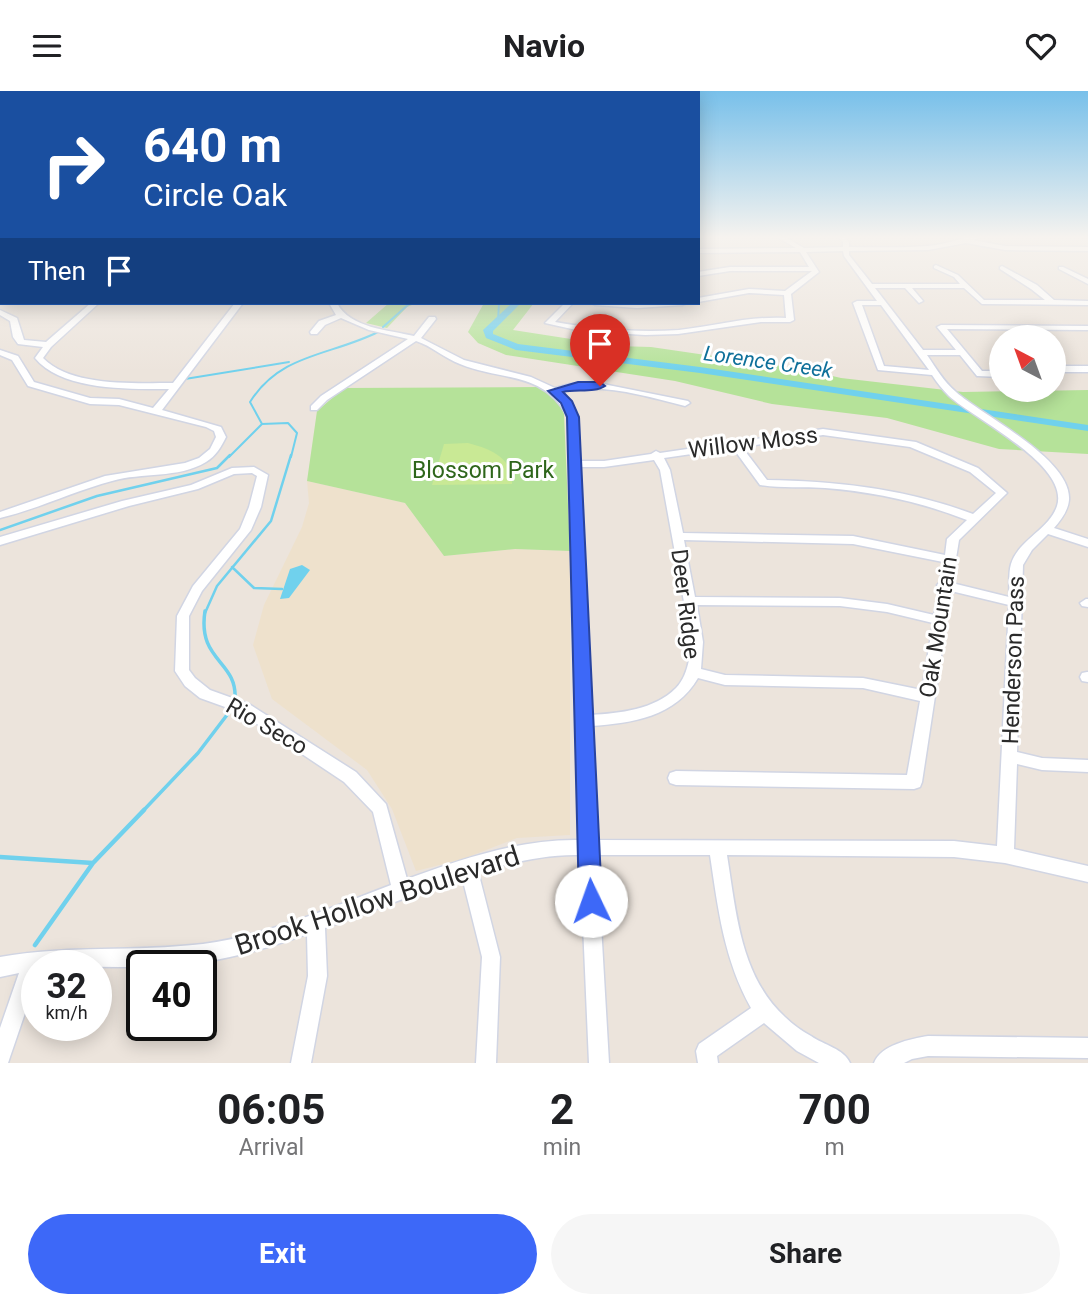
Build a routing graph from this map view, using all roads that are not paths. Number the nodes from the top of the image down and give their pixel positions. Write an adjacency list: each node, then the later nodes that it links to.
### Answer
1 (806, 281): 8 (street)
2 (866, 281): 5 (street, Henderson Pass)
3 (962, 281): 7 (street)
4 (1025, 281): 11 (street)
5 (870, 286): 6 (street); 12 (street, Henderson Pass)
6 (906, 286): 7 (street); 10 (street)
7 (967, 286): 11 (street)
8 (787, 293): 9 (street); 17 (street)
9 (700, 300)
10 (919, 301)
11 (1051, 302): 13 (street)
12 (883, 303): 29 (street, Henderson Pass); 35 (street)
13 (1088, 303)
14 (93, 305): 27 (street)
15 (237, 305): 37 (street)
16 (334, 305): 21 (street)
17 (567, 305)
18 (623, 305): 19 (street)
19 (652, 305)
20 (0, 313): 27 (street)
21 (340, 316): 25 (street); 26 (street)
22 (432, 319): 26 (street)
23 (941, 327): 24 (street); 30 (street)
24 (1088, 328)
25 (314, 332)
26 (415, 338): 38 (street); 41 (street)
27 (48, 345): 31 (street)
28 (0, 352): 32 (street)
29 (920, 352): 30 (street); 35 (street, Henderson Pass)
30 (962, 352): 36 (street)
31 (39, 358): 32 (street); 37 (street)
32 (19, 365): 42 (street)
33 (1066, 369): 34 (street)
34 (1088, 369)
35 (936, 373): 39 (street, Henderson Pass)
36 (989, 374)
37 (175, 386): 42 (street)
38 (554, 391): 40 (street); 45 (street)
39 (953, 395): 49 (street, Henderson Pass)
40 (685, 403)
41 (314, 408)
42 (156, 411): 47 (street)
43 (735, 444): 44 (street, Willow Moss); 46 (street, Willow Moss); 48 (street)
44 (656, 454): 45 (street, Willow Moss); 50 (street, Deer Ridge)
45 (575, 464): 60 (street)
46 (1002, 493): 48 (street, Oak Mountain)
47 (0, 515)
48 (973, 518): 53 (street, Oak Mountain)
49 (1045, 529): 52 (street); 56 (street, Henderson Pass)
50 (678, 536): 53 (street); 55 (street, Deer Ridge)
51 (0, 541): 69 (street, Rio Seco)
52 (1088, 543)
53 (948, 559): 54 (street, Oak Mountain)
54 (943, 585): 56 (street); 57 (street, Oak Mountain)
55 (690, 600): 57 (street); 58 (street, Deer Ridge)
56 (1014, 602): 61 (street, Henderson Pass)
57 (938, 620): 59 (street, Oak Mountain)
58 (694, 672): 59 (street); 60 (street, Deer Ridge)
59 (927, 697): 63 (street, Oak Mountain)
60 (584, 721): 64 (street)
61 (1010, 756): 62 (street); 66 (street, Henderson Pass)
62 (1088, 766)
63 (676, 778)
64 (588, 847): 65 (street, Brook Hollow Boulevard); 67 (street, Brook Hollow Boulevard); 80 (street)
65 (717, 848): 66 (street, Brook Hollow Boulevard); 75 (street)
66 (1005, 855): 68 (street, Brook Hollow Boulevard)
67 (469, 869): 69 (street, Brook Hollow Boulevard); 79 (street)
68 (1088, 874)
69 (401, 888): 70 (street, Brook Hollow Boulevard)
70 (315, 922): 71 (street, Brook Hollow Boulevard); 78 (street)
71 (112, 957)
72 (21, 963): 73 (street, Brook Hollow Boulevard)
73 (0, 967)
74 (21, 996): 77 (street)
75 (764, 1011): 81 (street); 82 (street)
76 (1088, 1048): 83 (street)
77 (0, 1057)
78 (301, 1063)
79 (486, 1063)
80 (600, 1063)
81 (708, 1063)
82 (840, 1063)
83 (884, 1063)

